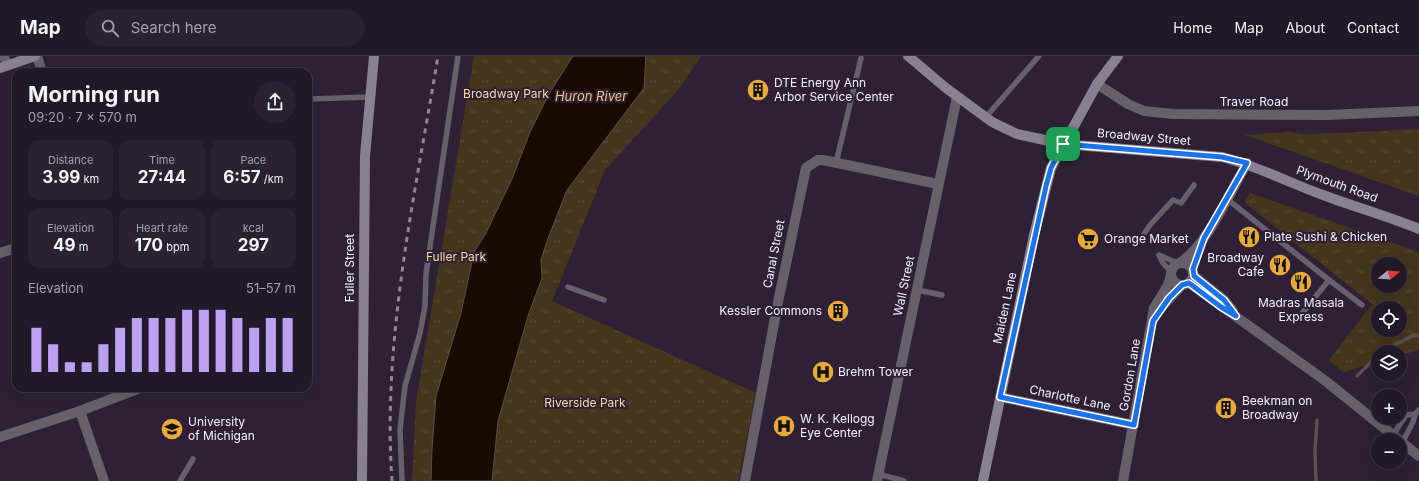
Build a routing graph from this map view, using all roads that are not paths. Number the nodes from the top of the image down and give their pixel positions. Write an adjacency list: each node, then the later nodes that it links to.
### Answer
1 (36, 56): 8 (main road); 9 (street)
2 (374, 56): 11 (main road, Fuller Street)
3 (458, 56): 53 (lane)
4 (908, 56): 12 (main road, Broadway Street)
5 (1039, 56): 15 (lane)
6 (1118, 56): 10 (main road, Maiden Lane)
7 (861, 58): 17 (lane)
8 (4, 63)
9 (40, 68)
10 (1097, 84): 14 (street, Traver Road); 16 (main road, Maiden Lane)
11 (369, 97): 13 (lane); 52 (main road, Fuller Street)
12 (957, 97): 15 (main road, Broadway Street); 19 (street, Wall Street)
13 (312, 99)
14 (1419, 111)
15 (985, 118): 16 (main road, Broadway Street)
16 (1063, 144): 18 (main road, Broadway Street); 38 (main road, Maiden Lane)
17 (836, 163): 19 (street, Canal Street); 54 (street, Canal Street)
18 (1247, 163): 21 (street); 22 (main road, Plymouth Road)
19 (938, 184): 31 (street, Wall Street)
20 (1194, 185): 24 (lane)
21 (1226, 199): 23 (street); 29 (lane)
22 (1419, 229)
23 (1204, 238): 27 (street); 28 (street)
24 (1140, 240)
25 (12, 249): 26 (street)
26 (0, 253)
27 (1175, 268): 28 (street); 28 (street); 36 (street, Gordon Lane)
28 (1189, 278): 36 (street, Gordon Lane); 42 (street)
29 (1329, 280): 34 (lane); 35 (lane)
30 (568, 287): 33 (lane)
31 (916, 290): 32 (lane); 49 (street, Wall Street)
32 (942, 295)
33 (604, 300)
34 (1362, 305)
35 (1299, 317)
36 (1153, 321): 41 (street, Gordon Lane)
37 (130, 392): 39 (street)
38 (1000, 397): 41 (street, Charlotte Lane); 56 (main road, Maiden Lane)
39 (80, 411): 45 (street); 50 (street)
40 (1417, 412): 43 (lane); 44 (lane)
41 (1134, 425): 57 (street, Gordon Lane)
42 (1390, 433)
43 (1400, 433)
44 (1404, 433)
45 (0, 437)
46 (1407, 447): 47 (street)
47 (1419, 456)
48 (193, 458): 51 (lane)
49 (877, 477): 55 (lane)
50 (104, 481)
51 (180, 481)
52 (362, 481)
53 (402, 481)
54 (745, 481)
55 (904, 481)
56 (983, 481)
57 (1123, 481)

